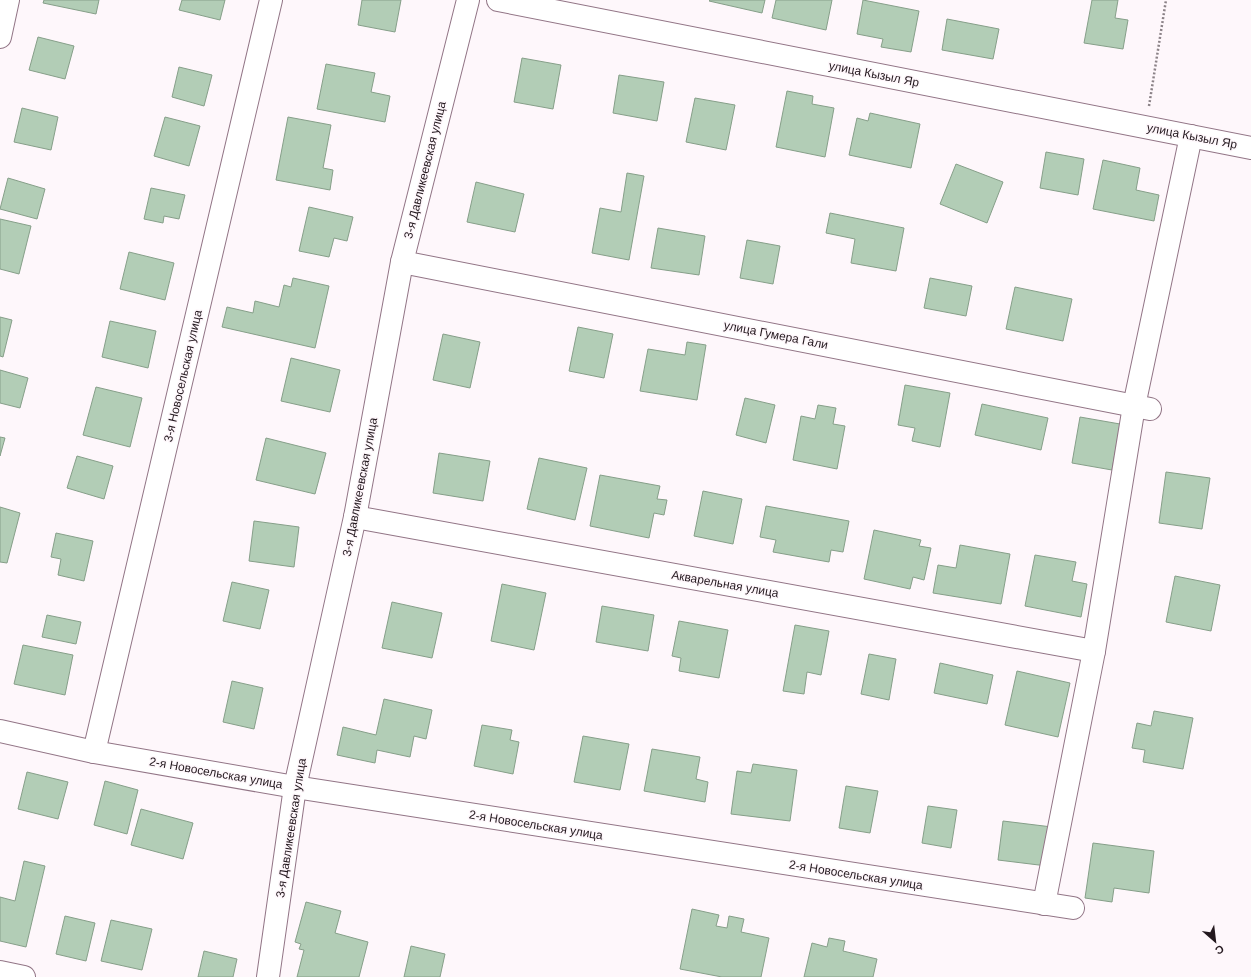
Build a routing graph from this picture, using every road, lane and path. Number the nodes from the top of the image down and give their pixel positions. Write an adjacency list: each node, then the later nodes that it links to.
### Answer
1 (8, 0): 6 (street)
2 (271, 0): 15 (street, 3-я Новосельская улица)
3 (468, 0): 10 (street, 3-я Давликеевская улица)
4 (498, 0): 7 (street, улица Кызыл Яр)
5 (1166, 0): 7 (path)
6 (0, 38)
7 (1146, 127): 8 (street, улица Кызыл Яр)
8 (1190, 136): 9 (street, улица Кызыл Яр); 11 (street)
9 (1251, 148)
10 (402, 262): 11 (street, улица Гумера Гали); 12 (street, 3-я Давликеевская улица)
11 (1142, 407): 13 (street)
12 (355, 517): 13 (street, Акварельная улица); 16 (street, 3-я Давликеевская улица)
13 (1094, 651): 17 (street)
14 (0, 731): 15 (street, 2-я Новосельская улица)
15 (94, 752): 16 (street, 2-я Новосельская улица)
16 (295, 787): 17 (street, 2-я Новосельская улица); 21 (street, 3-я Давликеевская улица)
17 (1044, 904): 18 (street, 2-я Новосельская улица)
18 (1073, 908)
19 (0, 972): 20 (street)
20 (24, 977)
21 (268, 977)

